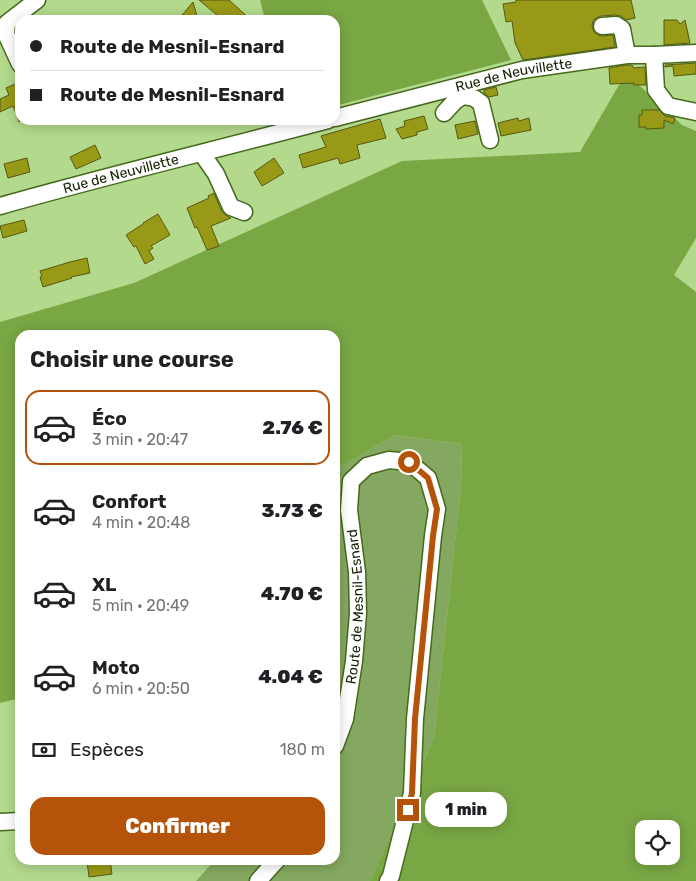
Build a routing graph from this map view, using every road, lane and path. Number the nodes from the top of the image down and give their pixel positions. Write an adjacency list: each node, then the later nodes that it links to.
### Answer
1 (37, 0): 2 (street)
2 (17, 15)
3 (15, 17): 5 (street)
4 (602, 26): 8 (street)
5 (4, 29): 6 (street)
6 (15, 53)
7 (696, 53): 9 (street, Rue de Neuvillette)
8 (627, 55): 9 (street, Rue de Neuvillette); 10 (street, Rue de Neuvillette)
9 (654, 55): 11 (street)
10 (462, 90): 12 (street); 13 (street, Rue de Neuvillette); 15 (street)
11 (696, 112)
12 (444, 113)
13 (340, 117)
14 (309, 125): 16 (street, Rue de Neuvillette)
15 (490, 140)
16 (205, 153): 17 (street, Rue de Neuvillette); 18 (street)
17 (0, 206)
18 (244, 212)
19 (340, 732): 24 (street, Route de Mesnil-Esnard)
20 (15, 821): 21 (street)
21 (0, 822)
22 (272, 865): 23 (street)
23 (258, 881)
24 (388, 881)

